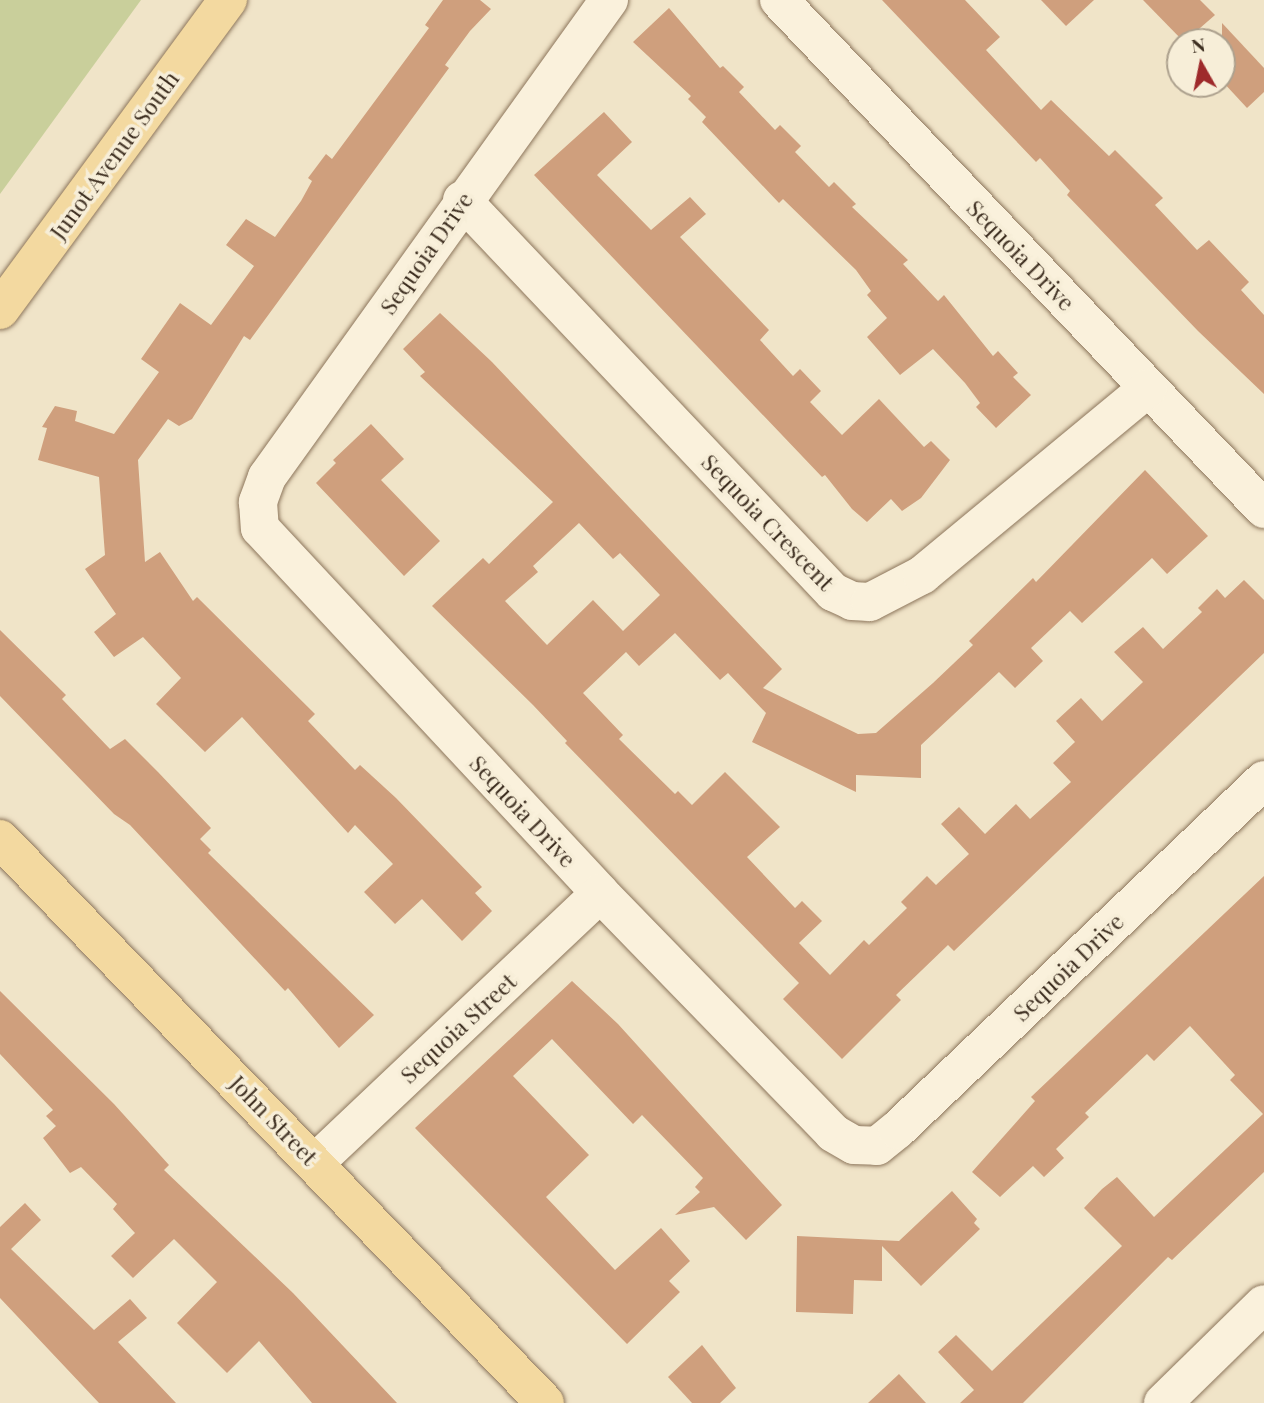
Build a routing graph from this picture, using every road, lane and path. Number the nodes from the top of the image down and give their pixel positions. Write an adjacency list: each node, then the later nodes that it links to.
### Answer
1 (228, 0): 5 (main road, Junot Avenue South)
2 (609, 0): 4 (street, Sequoia Drive)
3 (779, 0): 6 (street, Sequoia Drive)
4 (462, 200): 6 (street, Sequoia Crescent); 10 (street, Sequoia Drive)
5 (0, 310)
6 (1148, 388): 7 (street, Sequoia Drive)
7 (1264, 509)
8 (1264, 780): 10 (street, Sequoia Drive)
9 (0, 839): 11 (main road, John Street)
10 (600, 893): 11 (street, Sequoia Street)
11 (316, 1162): 13 (main road, John Street)
12 (1264, 1304): 14 (street)
13 (545, 1403)
14 (1163, 1403)

